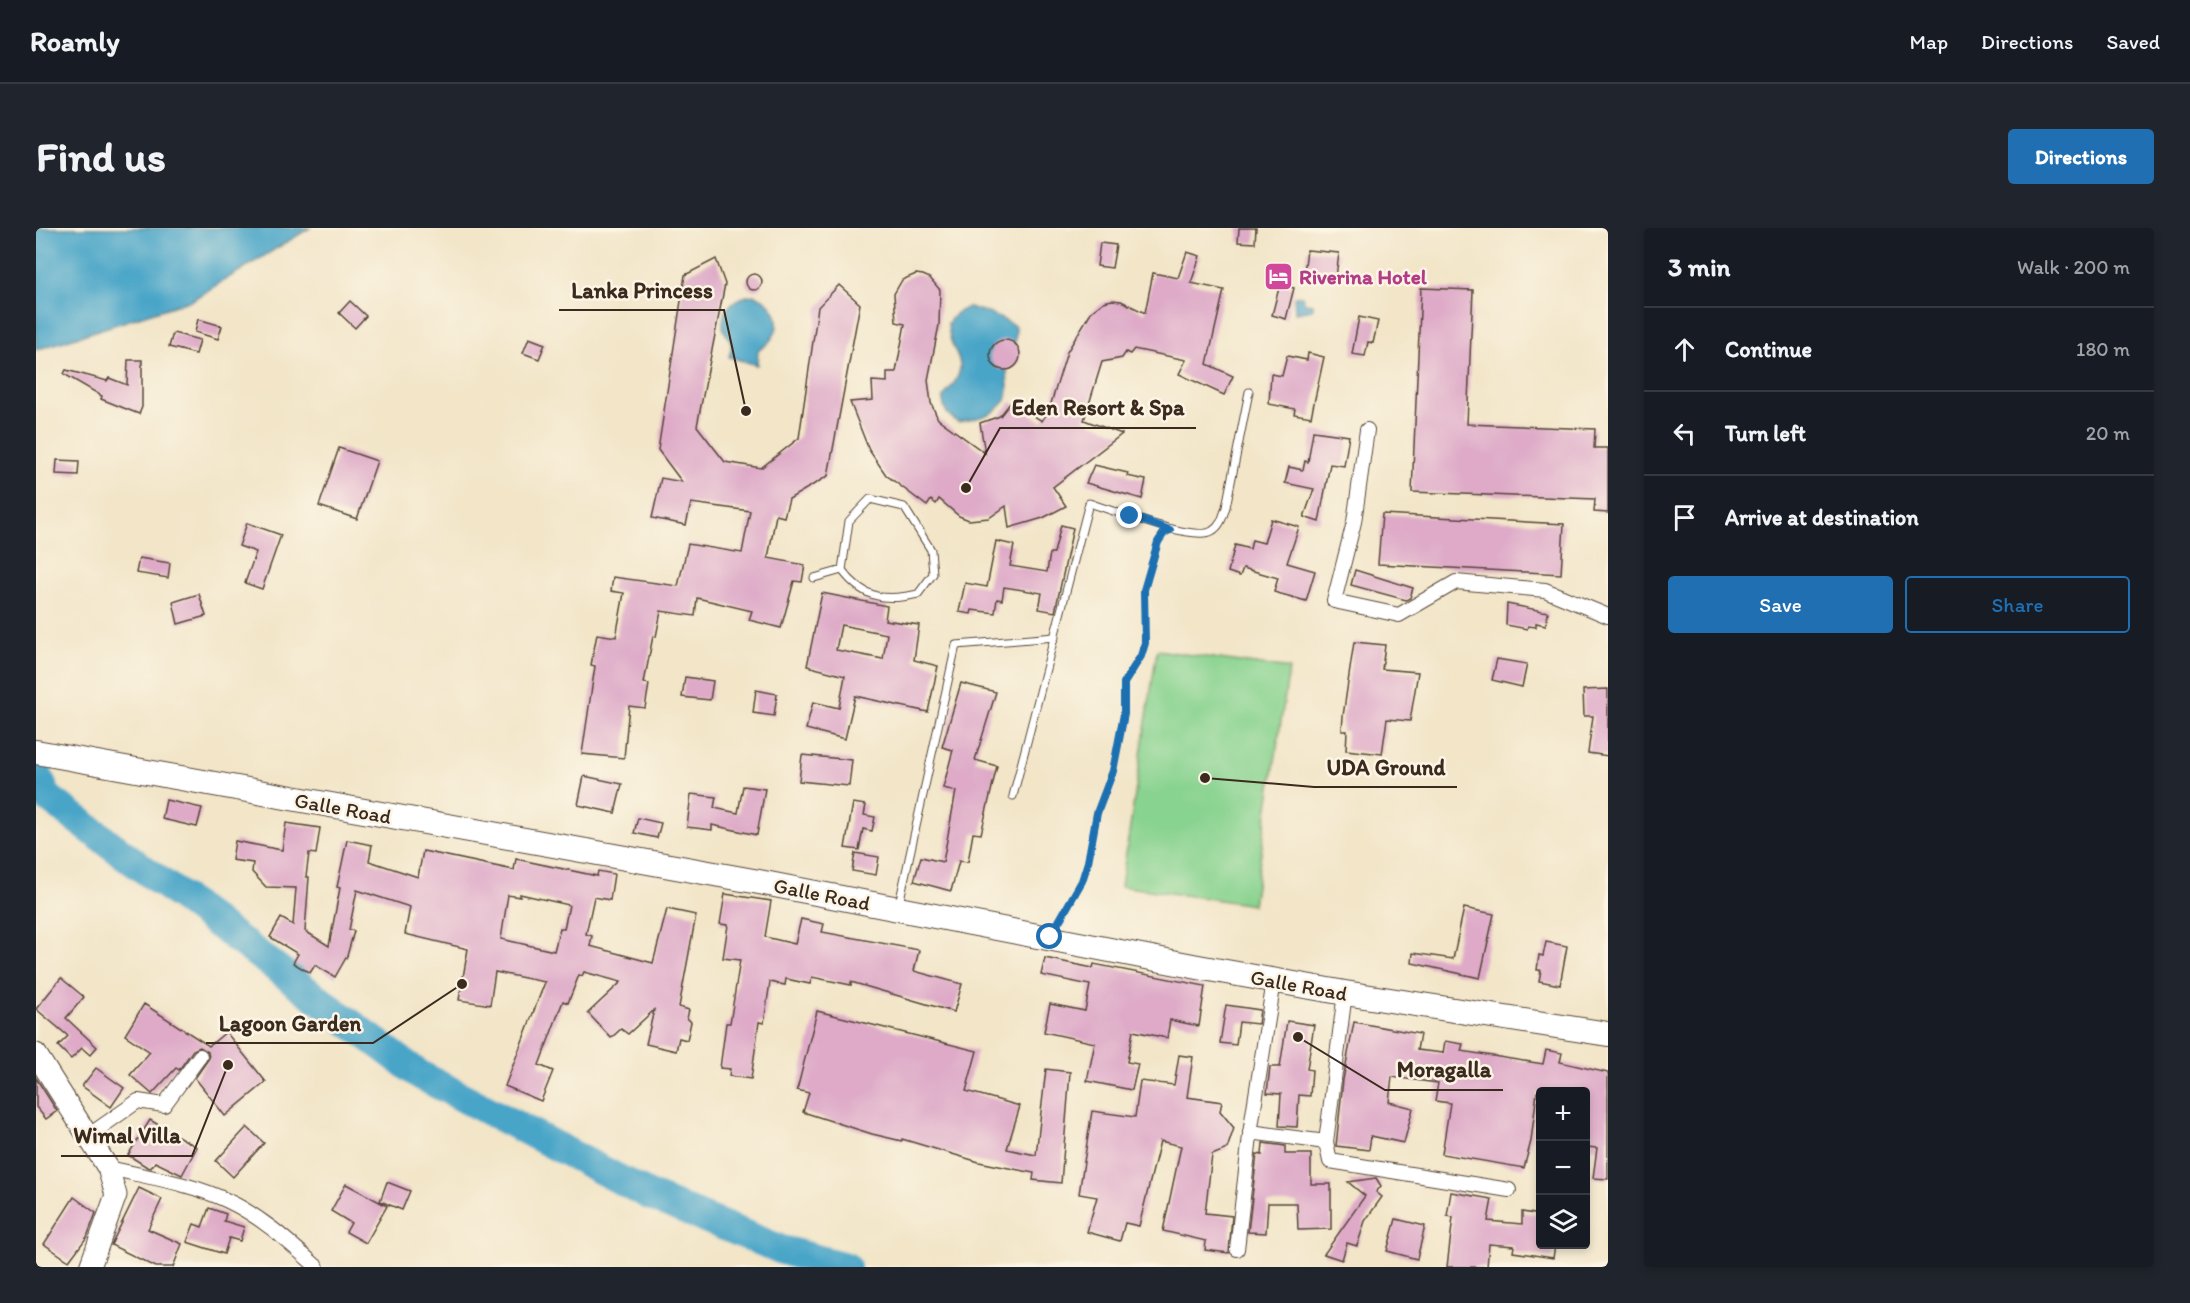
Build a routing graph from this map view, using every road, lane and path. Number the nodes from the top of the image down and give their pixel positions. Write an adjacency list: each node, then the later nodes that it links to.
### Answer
1 (1249, 392): 3 (lane)
2 (1367, 430): 6 (street)
3 (1170, 530): 7 (lane); 11 (path)
4 (842, 570): 4 (lane); 5 (lane)
5 (814, 578)
6 (1608, 616)
7 (1055, 637): 9 (lane); 10 (lane)
8 (36, 752): 10 (highway, Galle Road)
9 (1013, 796)
10 (898, 909): 11 (highway, Galle Road)
11 (1050, 937): 12 (highway, Galle Road)
12 (1274, 981): 13 (highway, Galle Road); 17 (street)
13 (1345, 993): 14 (highway, Galle Road); 19 (street)
14 (1608, 1034)
15 (36, 1054): 18 (main road)
16 (200, 1056): 18 (street)
17 (1250, 1132): 19 (street); 22 (street)
18 (88, 1136): 20 (main road)
19 (1326, 1142): 21 (street)
20 (108, 1168): 23 (main road); 24 (street)
21 (1509, 1190)
22 (1237, 1248)
23 (90, 1267)
24 (317, 1267)

